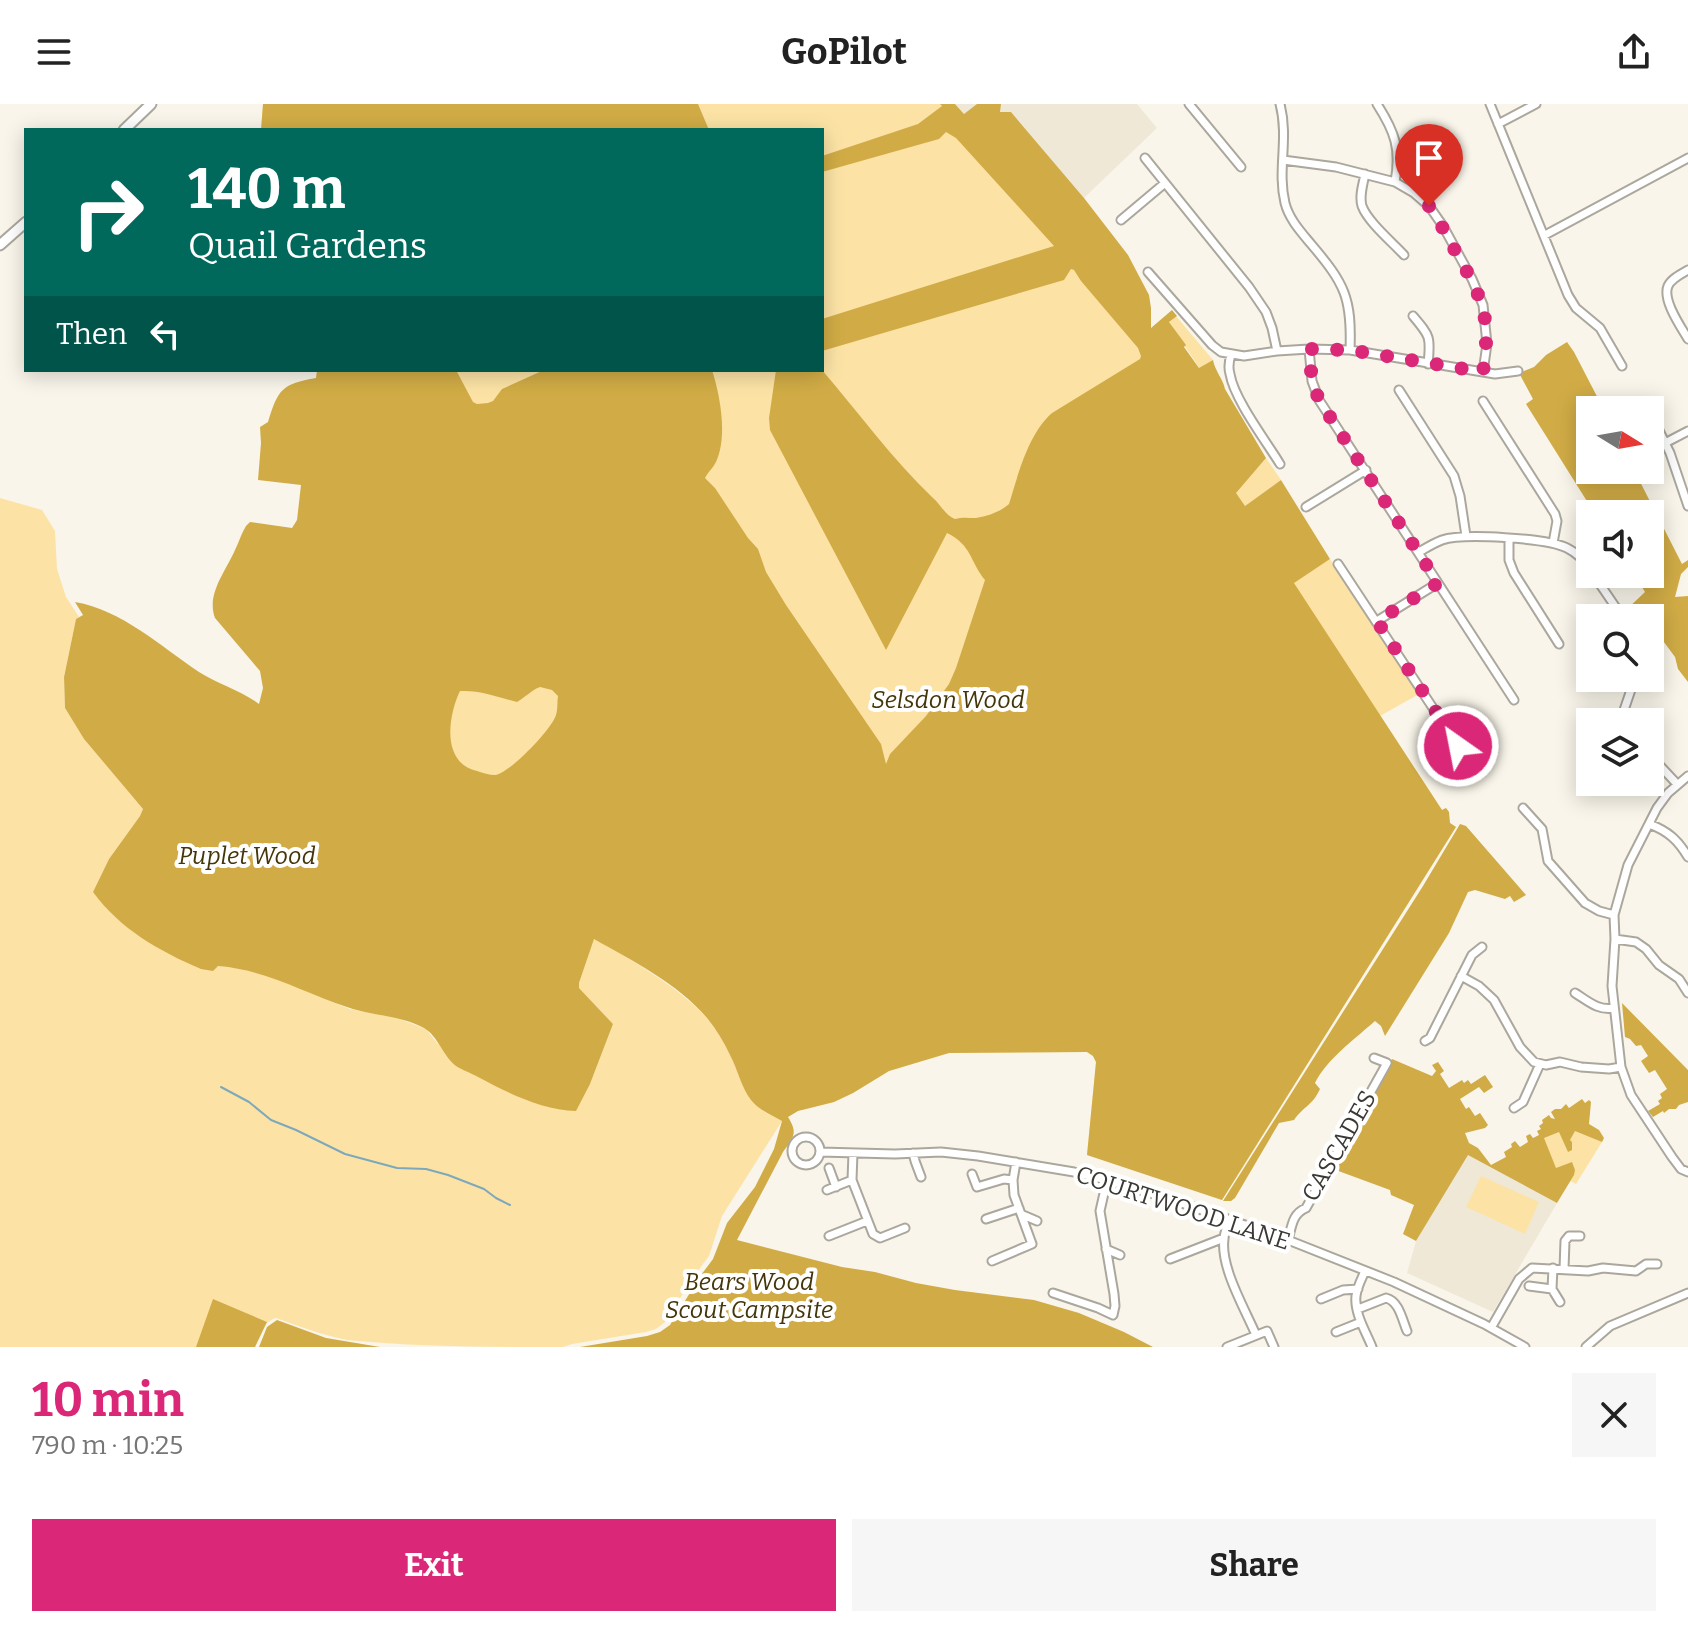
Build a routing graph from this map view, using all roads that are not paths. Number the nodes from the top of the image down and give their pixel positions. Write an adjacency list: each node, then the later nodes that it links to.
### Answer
1 (151, 104): 8 (street)
2 (1189, 104): 12 (street)
3 (1280, 104): 11 (street)
4 (1377, 104): 14 (street)
5 (1490, 104): 7 (street)
6 (1536, 104): 7 (street)
7 (1498, 124): 18 (street)
8 (126, 128)
9 (1145, 158): 15 (street)
10 (1688, 158): 18 (street)
11 (1283, 160): 13 (street); 26 (street)
12 (1235, 165)
13 (1365, 174): 14 (street); 20 (street)
14 (1395, 182): 32 (street)
15 (1165, 183): 16 (street); 27 (street)
16 (1121, 220)
17 (24, 224): 19 (street)
18 (1545, 235): 30 (street)
19 (0, 245)
20 (1404, 255)
21 (1688, 270): 24 (street)
22 (1148, 272): 28 (street)
23 (1418, 318): 29 (street)
24 (1688, 339)
25 (1309, 349): 26 (street); 27 (street); 40 (street)
26 (1350, 350): 29 (street)
27 (1277, 351): 28 (street)
28 (1231, 355): 39 (street)
29 (1428, 364): 32 (street)
30 (1622, 366)
31 (1518, 371): 32 (street)
32 (1483, 372)
33 (1413, 392): 43 (street)
34 (1483, 401): 36 (street)
35 (1499, 405): 36 (street)
36 (1489, 411): 45 (street)
37 (1688, 431): 38 (street)
38 (1665, 443): 41 (street)
39 (1280, 464)
40 (1366, 470): 42 (street); 46 (street)
41 (1688, 506)
42 (1306, 507)
43 (1466, 536): 44 (street); 46 (street)
44 (1509, 539): 45 (street); 51 (street)
45 (1553, 543): 47 (street)
46 (1419, 552): 49 (street)
47 (1576, 554)
48 (1338, 564): 50 (street)
49 (1438, 583): 50 (street); 52 (street)
50 (1377, 621): 53 (street)
51 (1559, 644)
52 (1514, 700)
53 (1458, 746)
54 (1664, 770): 56 (street)
55 (1688, 776): 56 (street)
56 (1677, 784): 58 (street)
57 (1523, 808): 60 (street)
58 (1649, 824): 59 (street); 60 (street)
59 (1688, 857)
60 (1614, 915): 61 (street)
61 (1615, 939): 65 (street); 66 (street)
62 (1482, 947): 63 (street)
63 (1461, 976): 67 (street); 69 (street)
64 (1575, 993): 66 (street)
65 (1688, 993)
66 (1614, 1008): 70 (street)
67 (1425, 1041)
68 (1374, 1058): 94 (street, CASCADES)
69 (1540, 1064): 70 (street); 71 (street)
70 (1621, 1067): 77 (street)
71 (1514, 1108)
72 (820, 1152): 73 (street, COURTWOOD LANE)
73 (853, 1153): 74 (street, COURTWOOD LANE); 80 (street)
74 (913, 1153): 75 (street, COURTWOOD LANE); 79 (street)
75 (1016, 1162): 81 (street); 82 (street, COURTWOOD LANE)
76 (829, 1168): 83 (street)
77 (1688, 1172)
78 (972, 1174): 81 (street)
79 (921, 1177)
80 (852, 1180): 83 (street); 87 (street)
81 (1013, 1180): 85 (street)
82 (1107, 1180): 89 (street, COURTWOOD LANE); 95 (street)
83 (836, 1187): 84 (street)
84 (827, 1190)
85 (1021, 1212): 86 (street); 88 (street); 98 (street)
86 (986, 1219)
87 (867, 1221): 90 (street); 91 (street)
88 (1037, 1221)
89 (1229, 1221): 93 (street); 94 (street, COURTWOOD LANE)
90 (905, 1228)
91 (829, 1236)
92 (1580, 1236): 101 (street)
93 (1224, 1238): 97 (street); 115 (street)
94 (1288, 1240): 102 (street, COURTWOOD LANE)
95 (1106, 1249): 96 (street); 106 (street)
96 (1120, 1255)
97 (1170, 1259)
98 (992, 1261)
99 (1657, 1264): 101 (street)
100 (1553, 1268): 101 (street); 105 (street); 112 (street)
101 (1564, 1269)
102 (1365, 1271): 104 (street); 112 (street, COURTWOOD LANE)
103 (1529, 1286): 105 (street)
104 (1358, 1289): 108 (street); 110 (street)
105 (1552, 1289): 109 (street)
106 (1053, 1293)
107 (1688, 1293): 121 (street)
108 (1321, 1299)
109 (1560, 1302)
110 (1358, 1309): 111 (street); 113 (street)
111 (1361, 1322): 114 (street); 119 (street)
112 (1491, 1328): 116 (street, COURTWOOD LANE)
113 (1407, 1331)
114 (1336, 1332)
115 (1256, 1335): 117 (street); 118 (street)
116 (1515, 1345): 120 (street, COURTWOOD LANE)
117 (1227, 1347)
118 (1274, 1347)
119 (1372, 1347)
120 (1525, 1347)
121 (1586, 1347)

